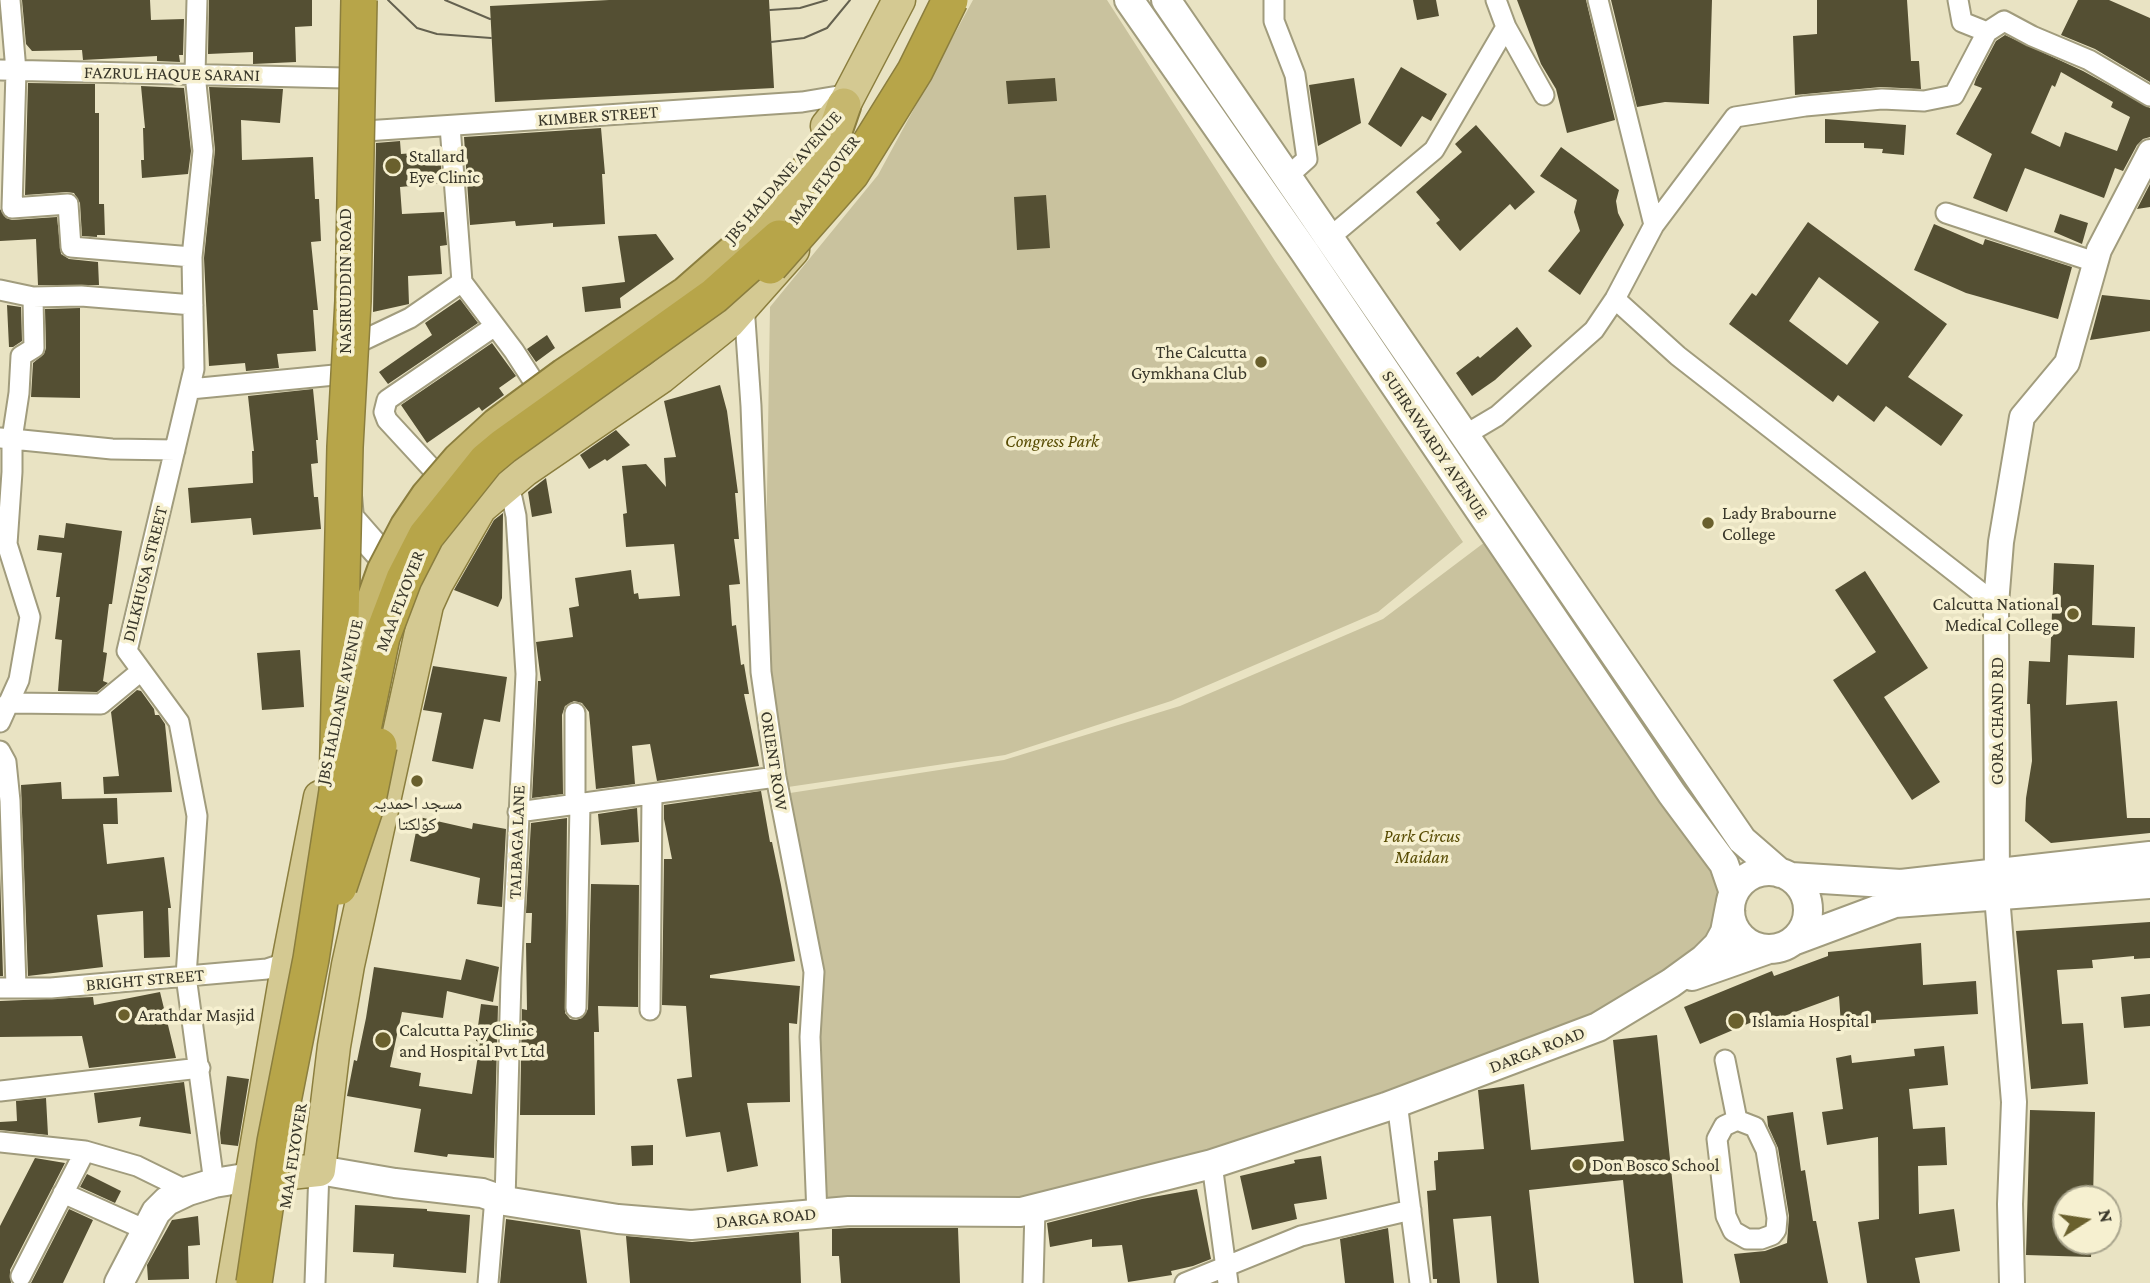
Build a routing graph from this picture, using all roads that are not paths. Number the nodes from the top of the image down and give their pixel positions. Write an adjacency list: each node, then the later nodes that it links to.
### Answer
1 (9, 0): 17 (street)
2 (197, 0): 18 (street, DILKHUSA STREET)
3 (342, 0): 19 (main road, NASIRUDDIN ROAD)
4 (359, 0): 56 (highway, bridge)
5 (898, 0): 22 (main road, JBS HALDANE AVENUE)
6 (936, 0): 30 (highway, MAA FLYOVER)
7 (950, 0): 66 (highway, bridge)
8 (960, 0): 39 (main road, MAA FLYOVER)
9 (1129, 0): 67 (main road, SUHRAWARDY AVENUE)
10 (1166, 0): 26 (main road, SUHRAWARDY AVENUE)
11 (1274, 0): 26 (street)
12 (1496, 0): 15 (street)
13 (1598, 0): 29 (street)
14 (1958, 0): 16 (street)
15 (1506, 27): 20 (street); 31 (street)
16 (1987, 32): 21 (street); 29 (street)
17 (8, 70): 18 (street, FAZRUL HAQUE SARANI); 27 (street)
18 (195, 74): 19 (street, FAZRUL HAQUE SARANI); 32 (street, DILKHUSA STREET)
19 (345, 78): 24 (main road, NASIRUDDIN ROAD)
20 (1544, 95)
21 (2150, 96)
22 (847, 99): 23 (street, KIMBER STREET); 42 (main road, JBS HALDANE AVENUE); 56 (highway, MAA FLYOVER, bridge)
23 (450, 126): 24 (street, KIMBER STREET); 34 (street)
24 (345, 132): 41 (main road, NASIRUDDIN ROAD)
25 (2150, 152): 33 (street, GORA CHAND RD)
26 (1288, 176): 31 (main road, SUHRAWARDY AVENUE)
27 (6, 209): 32 (street)
28 (1947, 212): 33 (street)
29 (1654, 225): 37 (street)
30 (779, 238): 66 (highway, MAA FLYOVER, bridge)
31 (1329, 238): 44 (main road, SUHRAWARDY AVENUE)
32 (192, 257): 38 (street, DILKHUSA STREET)
33 (2095, 262): 51 (street, GORA CHAND RD)
34 (462, 282): 40 (street); 41 (street)
35 (0, 290): 36 (street)
36 (33, 297): 38 (street); 45 (street)
37 (1615, 299): 44 (street); 51 (street)
38 (193, 305): 43 (street, DILKHUSA STREET)
39 (744, 305): 48 (main road, MAA FLYOVER); 58 (street, ORIENT ROW)
40 (495, 326): 42 (street); 47 (street)
41 (345, 361): 43 (street); 49 (main road, NASIRUDDIN ROAD)
42 (534, 382): 47 (main road, JBS HALDANE AVENUE)
43 (190, 388): 46 (street, DILKHUSA STREET)
44 (1465, 435): 63 (main road, SUHRAWARDY AVENUE)
45 (6, 439): 46 (street); 53 (street)
46 (175, 450): 52 (street, DILKHUSA STREET)
47 (435, 471): 49 (main road, JBS HALDANE AVENUE)
48 (509, 484): 50 (main road, MAA FLYOVER); 61 (street, TALBAGA LANE)
49 (378, 551): 50 (main road); 69 (main road, JBS HALDANE AVENUE)
50 (437, 583): 83 (main road, MAA FLYOVER)
51 (1996, 604): 65 (street, GORA CHAND RD)
52 (141, 670): 53 (street); 70 (street, DILKHUSA STREET)
53 (8, 703): 55 (street)
54 (575, 713): 60 (street)
55 (0, 722)
56 (338, 749): 96 (highway, MAA FLYOVER, bridge)
57 (0, 751): 72 (street)
58 (776, 777): 59 (street); 90 (street, ORIENT ROW)
59 (652, 795): 60 (street); 74 (street)
60 (578, 805): 61 (street); 73 (street)
61 (518, 812): 87 (street, TALBAGA LANE)
62 (2150, 856): 65 (main road)
63 (1786, 875): 65 (main road); 67 (main road); 68 (main road)
64 (2150, 884): 65 (main road)
65 (1997, 885): 68 (main road, DARGA ROAD); 103 (street, GORA CHAND RD)
66 (337, 894): 97 (highway, MAA FLYOVER)
67 (1732, 900): 68 (main road); 71 (main road, DARGA ROAD)
68 (1781, 945): 71 (main road, DARGA ROAD)
69 (288, 962): 70 (street, BRIGHT STREET); 84 (main road, JBS HALDANE AVENUE)
70 (186, 976): 72 (street, BRIGHT STREET); 76 (street, DILKHUSA STREET)
71 (1671, 983): 78 (main road, DARGA ROAD)
72 (8, 988)
73 (576, 1008)
74 (650, 1010)
75 (1725, 1060): 79 (street)
76 (200, 1068): 77 (street); 85 (street, DILKHUSA STREET)
77 (0, 1091)
78 (1397, 1102): 82 (main road, DARGA ROAD); 89 (street)
79 (1737, 1119): 79 (street)
80 (0, 1142): 81 (street)
81 (85, 1151): 85 (street); 86 (street)
82 (1212, 1164): 88 (main road, DARGA ROAD); 92 (street)
83 (319, 1170): 84 (main road); 87 (main road, DARGA ROAD); 98 (street)
84 (251, 1177): 85 (main road); 95 (main road, JBS HALDANE AVENUE)
85 (201, 1187): 91 (main road)
86 (64, 1192): 91 (street); 93 (street)
87 (500, 1199): 90 (main road, DARGA ROAD); 99 (street, TALBAGA LANE)
88 (1035, 1209): 90 (main road, DARGA ROAD); 100 (street)
89 (1410, 1210): 92 (street); 102 (street)
90 (817, 1215)
91 (146, 1230): 94 (main road)
92 (1227, 1275): 101 (street)
93 (21, 1276)
94 (119, 1283)
95 (233, 1283)
96 (254, 1283)
97 (276, 1283)
98 (315, 1283)
99 (488, 1283)
100 (1033, 1283)
101 (1185, 1283)
102 (1420, 1283)
103 (2012, 1283)

